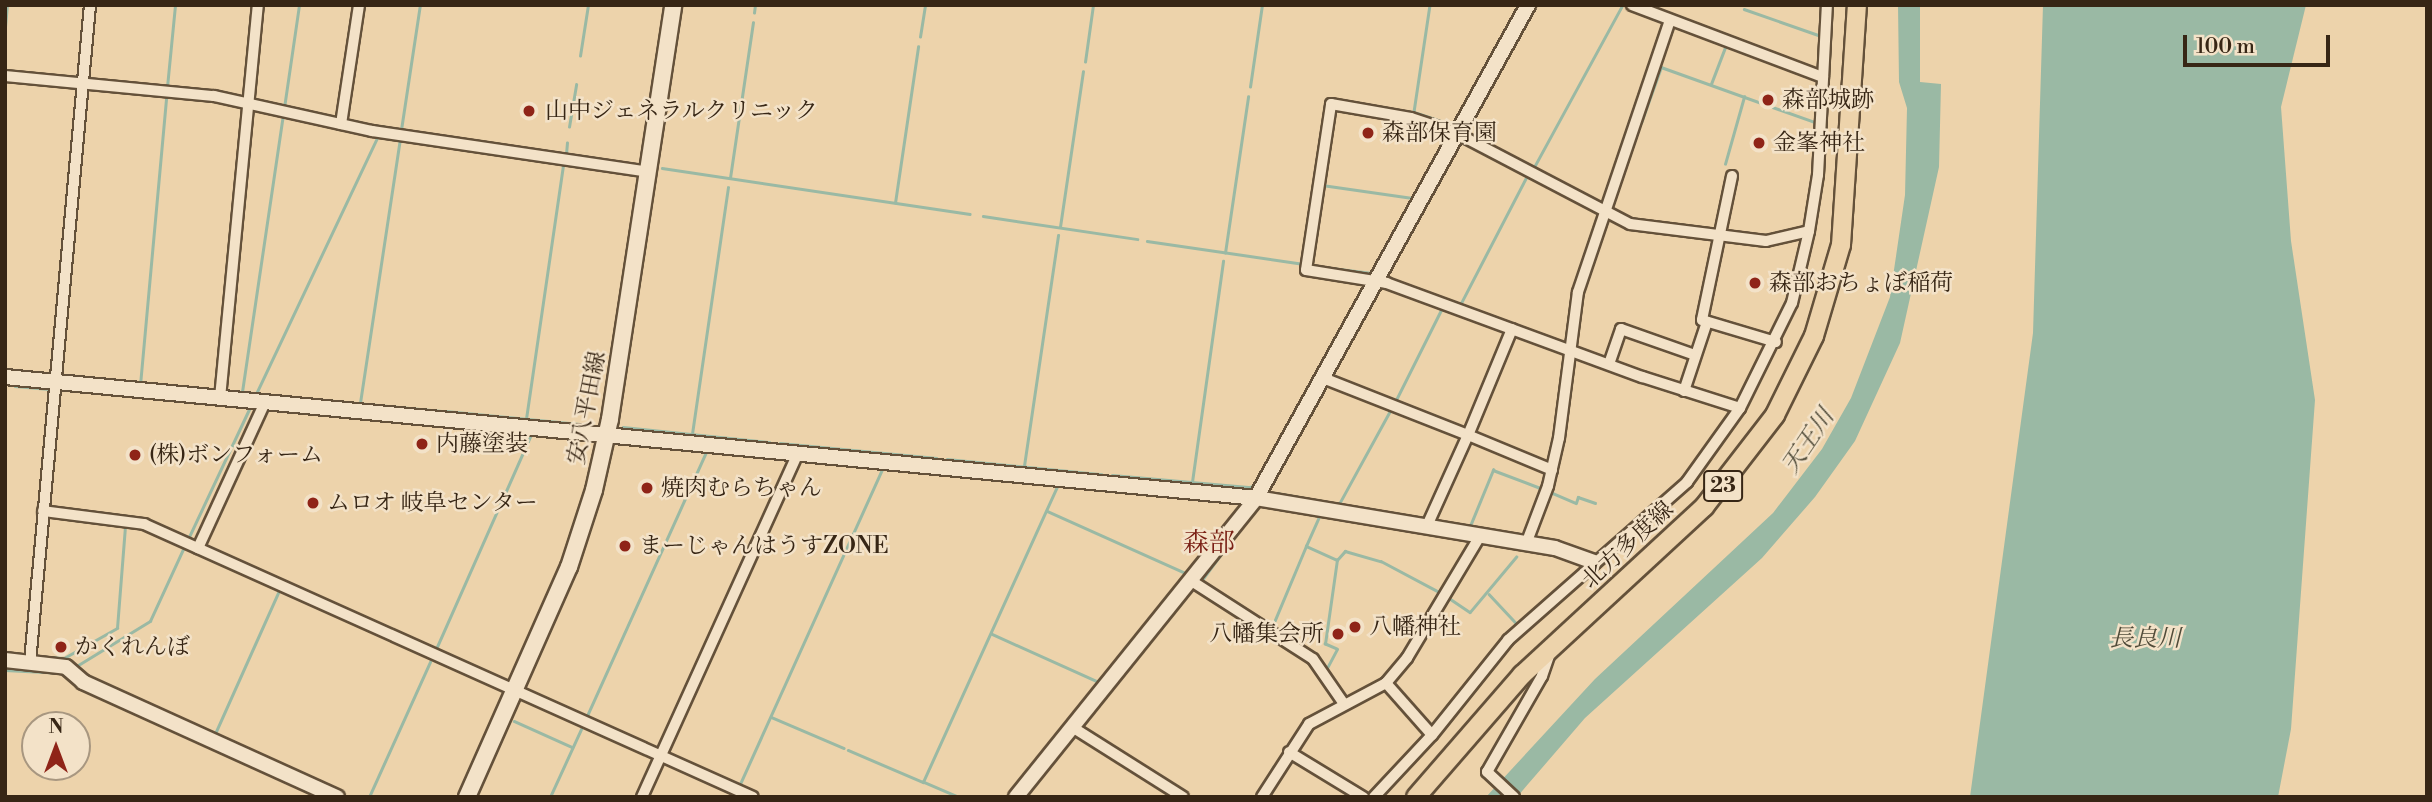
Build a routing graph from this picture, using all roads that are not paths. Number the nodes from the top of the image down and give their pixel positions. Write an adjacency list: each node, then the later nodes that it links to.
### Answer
1 (90, 5): 12 (street)
2 (258, 5): 13 (street)
3 (359, 5): 14 (street)
4 (672, 5): 16 (main road, 安八平田線)
5 (1528, 5): 15 (street)
6 (1632, 5): 9 (street)
7 (1827, 5): 11 (street)
8 (1857, 5): 47 (main road, 北方多度線 / 23)
9 (1670, 20): 11 (street); 18 (street)
10 (5, 76): 12 (street)
11 (1823, 77): 19 (street)
12 (83, 84): 13 (street); 30 (street)
13 (249, 104): 14 (street); 32 (street)
14 (341, 124): 16 (street)
15 (1456, 133): 18 (street); 21 (street); 21 (street)
16 (648, 172): 36 (main road, 安八平田線)
17 (1732, 176): 20 (street)
18 (1605, 210): 20 (street); 25 (street)
19 (1809, 231): 20 (street); 24 (street)
20 (1722, 237): 22 (street)
21 (1376, 280): 23 (street); 29 (street)
22 (1707, 321): 24 (street); 26 (street)
23 (1512, 329): 25 (street); 35 (street)
24 (1776, 342): 34 (street)
25 (1571, 350): 27 (street); 38 (street)
26 (1695, 355): 27 (street); 31 (street)
27 (1609, 364): 31 (street)
28 (5, 377): 30 (street)
29 (1323, 378): 35 (street); 39 (street)
30 (56, 382): 32 (street); 40 (street)
31 (1684, 391): 34 (street)
32 (220, 398): 33 (street)
33 (257, 401): 36 (street); 44 (street)
34 (1740, 408): 45 (street)
35 (1468, 435): 38 (street); 41 (street)
36 (607, 436): 37 (street); 51 (main road, 安八平田線)
37 (798, 453): 39 (street); 56 (street)
38 (1552, 470): 43 (street)
39 (1256, 498): 41 (street); 46 (street)
40 (43, 511): 44 (street); 49 (street)
41 (1427, 526): 42 (street)
42 (1480, 536): 43 (street); 50 (street)
43 (1526, 544): 45 (street)
44 (195, 547): 51 (street)
45 (1594, 562): 54 (street)
46 (1190, 580): 52 (street); 53 (street)
47 (1551, 650): 66 (main road, 北方多度線 / 23); 67 (street)
48 (5, 660): 49 (street)
49 (30, 662): 57 (street)
50 (1386, 683): 52 (street); 54 (street)
51 (514, 690): 56 (street); 58 (main road, 安八平田線)
52 (1344, 704): 55 (street)
53 (1072, 727): 61 (street); 62 (street)
54 (1433, 735): 65 (street)
55 (1289, 752): 63 (street); 64 (street)
56 (662, 755): 59 (street); 60 (street)
57 (337, 797)
58 (467, 797)
59 (642, 797)
60 (753, 797)
61 (1016, 797)
62 (1183, 797)
63 (1262, 797)
64 (1363, 797)
65 (1374, 797)
66 (1416, 797)
67 (1514, 797)

